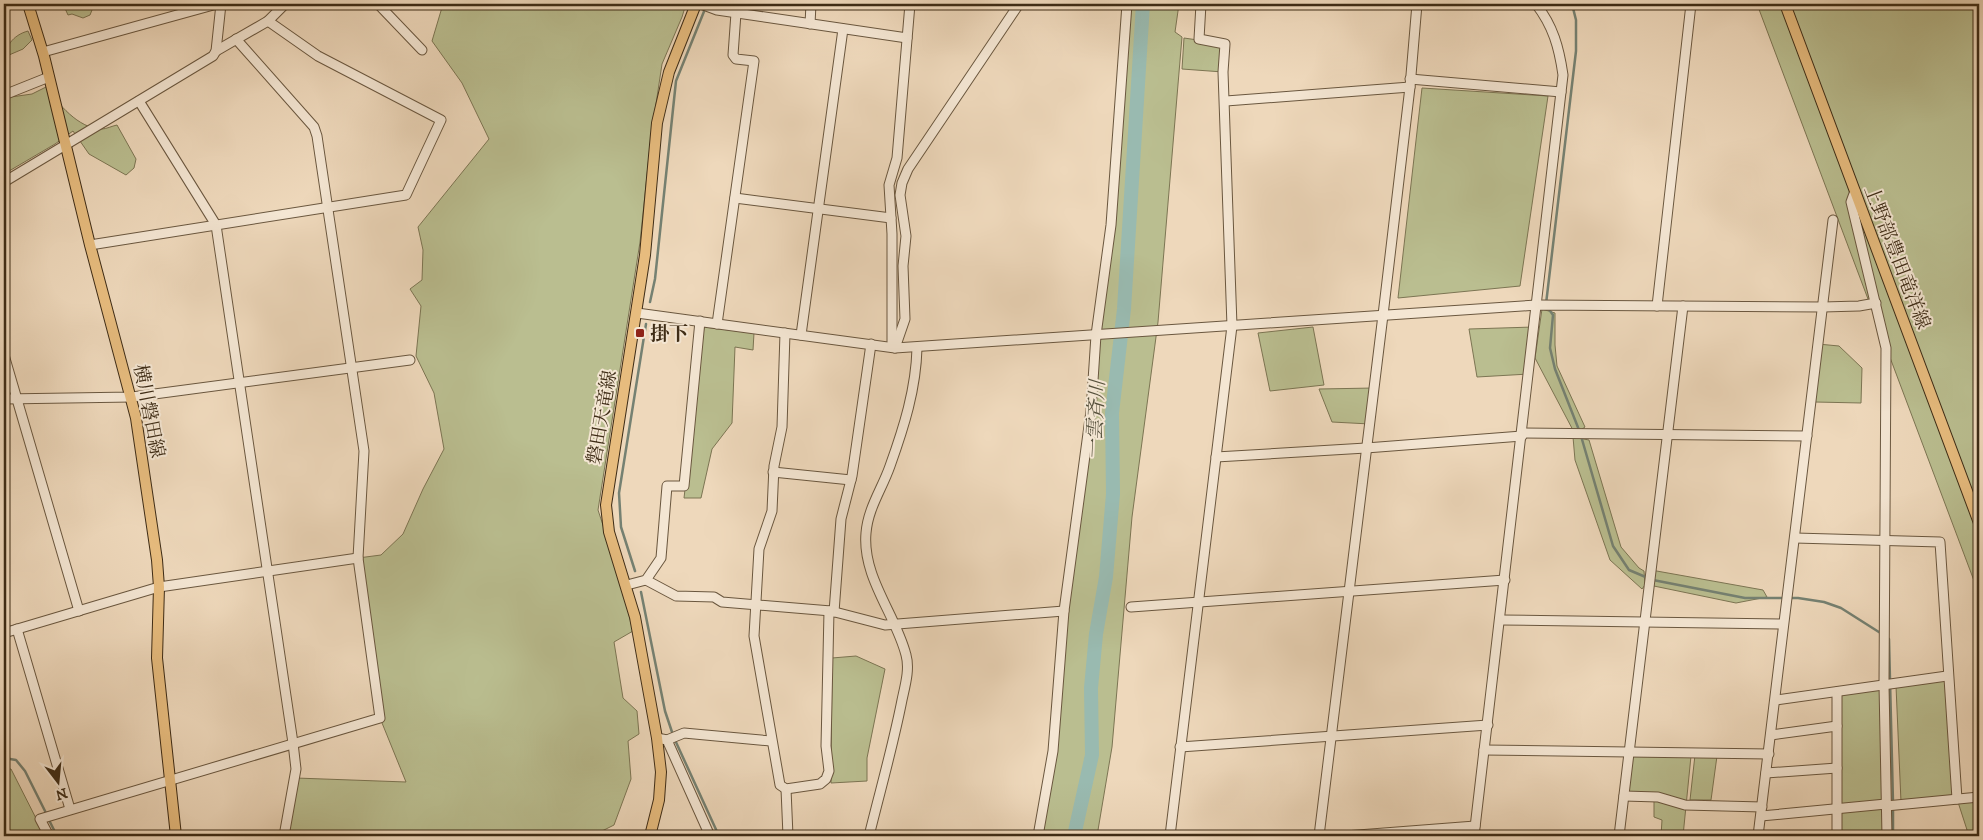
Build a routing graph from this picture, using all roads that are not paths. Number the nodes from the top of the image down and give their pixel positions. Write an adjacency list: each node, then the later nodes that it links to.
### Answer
1 (28, 4): 25 (main road, 横川磐田線)
2 (217, 4): 25 (street)
3 (221, 4): 24 (street)
4 (285, 4): 18 (street)
5 (378, 4): 23 (street)
6 (696, 4): 47 (main road, 磐田天竜線)
7 (701, 4): 17 (street)
8 (812, 4): 19 (street)
9 (910, 4): 21 (street)
10 (1019, 4): 56 (street)
11 (1127, 4): 53 (street)
12 (1201, 4): 31 (street)
13 (1417, 4): 27 (street)
14 (1536, 4): 28 (street)
15 (1691, 4): 44 (street)
16 (1785, 4): 34 (main road, 上野部豊田竜洋線)
17 (736, 13): 19 (street); 35 (street)
18 (268, 22): 22 (street); 36 (street)
19 (810, 24): 20 (street)
20 (843, 29): 21 (street); 37 (street)
21 (907, 38): 38 (street)
22 (236, 39): 24 (street); 36 (street)
23 (422, 50)
24 (216, 51): 30 (street)
25 (43, 52): 26 (main road, 横川磐田線)
26 (49, 78): 29 (street); 32 (main road, 横川磐田線)
27 (1410, 83): 28 (street); 31 (street); 48 (street)
28 (1560, 92): 43 (street)
29 (4, 95)
30 (139, 101): 32 (street); 40 (street)
31 (1226, 101): 51 (street)
32 (66, 146): 33 (street); 41 (main road, 横川磐田線)
33 (4, 182)
34 (1855, 191): 42 (street); 72 (main road, 上野部豊田竜洋線)
35 (735, 198): 37 (street); 50 (street)
36 (328, 209): 40 (street); 60 (street)
37 (820, 210): 38 (street); 54 (street)
38 (891, 218): 56 (street)
39 (1833, 220): 46 (street)
40 (216, 225): 41 (street); 61 (street)
41 (90, 244): 62 (main road, 横川磐田線)
42 (1876, 303): 46 (street); 74 (street)
43 (1537, 305): 44 (street); 48 (street); 65 (street)
44 (1657, 306): 45 (street)
45 (1683, 306): 46 (street); 66 (street)
46 (1823, 307): 67 (street)
47 (637, 313): 49 (street); 79 (main road, 磐田天竜線)
48 (1383, 315): 51 (street); 68 (street)
49 (700, 321): 50 (street); 77 (street)
50 (717, 324): 52 (street)
51 (1232, 326): 53 (street); 69 (street)
52 (785, 333): 54 (street); 70 (street)
53 (1096, 334): 57 (street); 87 (street)
54 (801, 335): 55 (street)
55 (871, 344): 56 (street); 71 (street)
56 (893, 348): 57 (street)
57 (917, 348): 91 (street)
58 (4, 355): 64 (street)
59 (410, 360): 60 (street)
60 (351, 366): 61 (street); 75 (street)
61 (239, 382): 62 (street); 76 (street)
62 (132, 397): 64 (street); 80 (main road, 横川磐田線)
63 (4, 399): 64 (street)
64 (16, 399): 85 (street)
65 (1522, 434): 66 (street); 68 (street); 78 (street)
66 (1668, 435): 67 (street); 89 (street)
67 (1807, 436): 73 (street)
68 (1366, 448): 69 (street); 81 (street)
69 (1216, 457): 82 (street)
70 (773, 472): 71 (street); 83 (street)
71 (851, 480): 86 (street)
72 (1979, 523)
73 (1795, 538): 74 (street); 90 (street)
74 (1885, 541): 94 (street); 95 (street)
75 (358, 558): 76 (street); 104 (street)
76 (268, 572): 80 (street); 104 (street)
77 (646, 580): 79 (street); 83 (street)
78 (1505, 580): 81 (street); 88 (street)
79 (627, 585): 102 (main road, 磐田天竜線)
80 (159, 588): 85 (street); 111 (main road, 横川磐田線)
81 (1350, 591): 82 (street); 101 (street)
82 (1199, 603): 84 (street); 105 (street)
83 (755, 606): 86 (street); 103 (street)
84 (1131, 607)
85 (79, 610): 92 (street)
86 (831, 611): 91 (street); 112 (street)
87 (1064, 611): 91 (street); 128 (street)
88 (1501, 620): 89 (street); 98 (street)
89 (1645, 621): 90 (street); 107 (street)
90 (1783, 624): 97 (street)
91 (894, 625): 127 (street)
92 (17, 629): 93 (street); 117 (street)
93 (4, 633)
94 (1947, 676): 95 (street); 115 (street)
95 (1884, 685): 96 (street); 116 (street)
96 (1838, 692): 97 (street); 99 (street)
97 (1776, 700): 100 (street)
98 (1488, 725): 101 (street); 106 (street)
99 (1837, 726): 100 (street); 109 (street)
100 (1772, 735): 108 (street)
101 (1332, 736): 105 (street); 130 (street)
102 (667, 738): 103 (street); 124 (main road, 磐田天竜線); 125 (street)
103 (771, 741): 112 (street)
104 (293, 743): 111 (street); 123 (street)
105 (1180, 747): 129 (street)
106 (1484, 750): 107 (street); 120 (street)
107 (1630, 751): 108 (street); 113 (street)
108 (1769, 754): 110 (street)
109 (1837, 768): 110 (street); 118 (street)
110 (1766, 774): 119 (street)
111 (170, 781): 117 (street); 122 (main road, 横川磐田線)
112 (786, 789): 126 (street)
113 (1624, 796): 119 (street); 133 (street)
114 (1979, 797): 115 (street)
115 (1957, 800): 116 (street)
116 (1886, 805): 118 (street); 136 (street)
117 (70, 809): 121 (street)
118 (1837, 810): 119 (street); 135 (street)
119 (1761, 811): 134 (street)
120 (1475, 826): 131 (street); 132 (street)
121 (49, 836)
122 (176, 836)
123 (284, 836)
124 (650, 836)
125 (710, 836)
126 (788, 836)
127 (869, 836)
128 (1038, 836)
129 (1170, 836)
130 (1319, 836)
131 (1344, 836)
132 (1474, 836)
133 (1619, 836)
134 (1758, 836)
135 (1837, 836)
136 (1887, 836)

